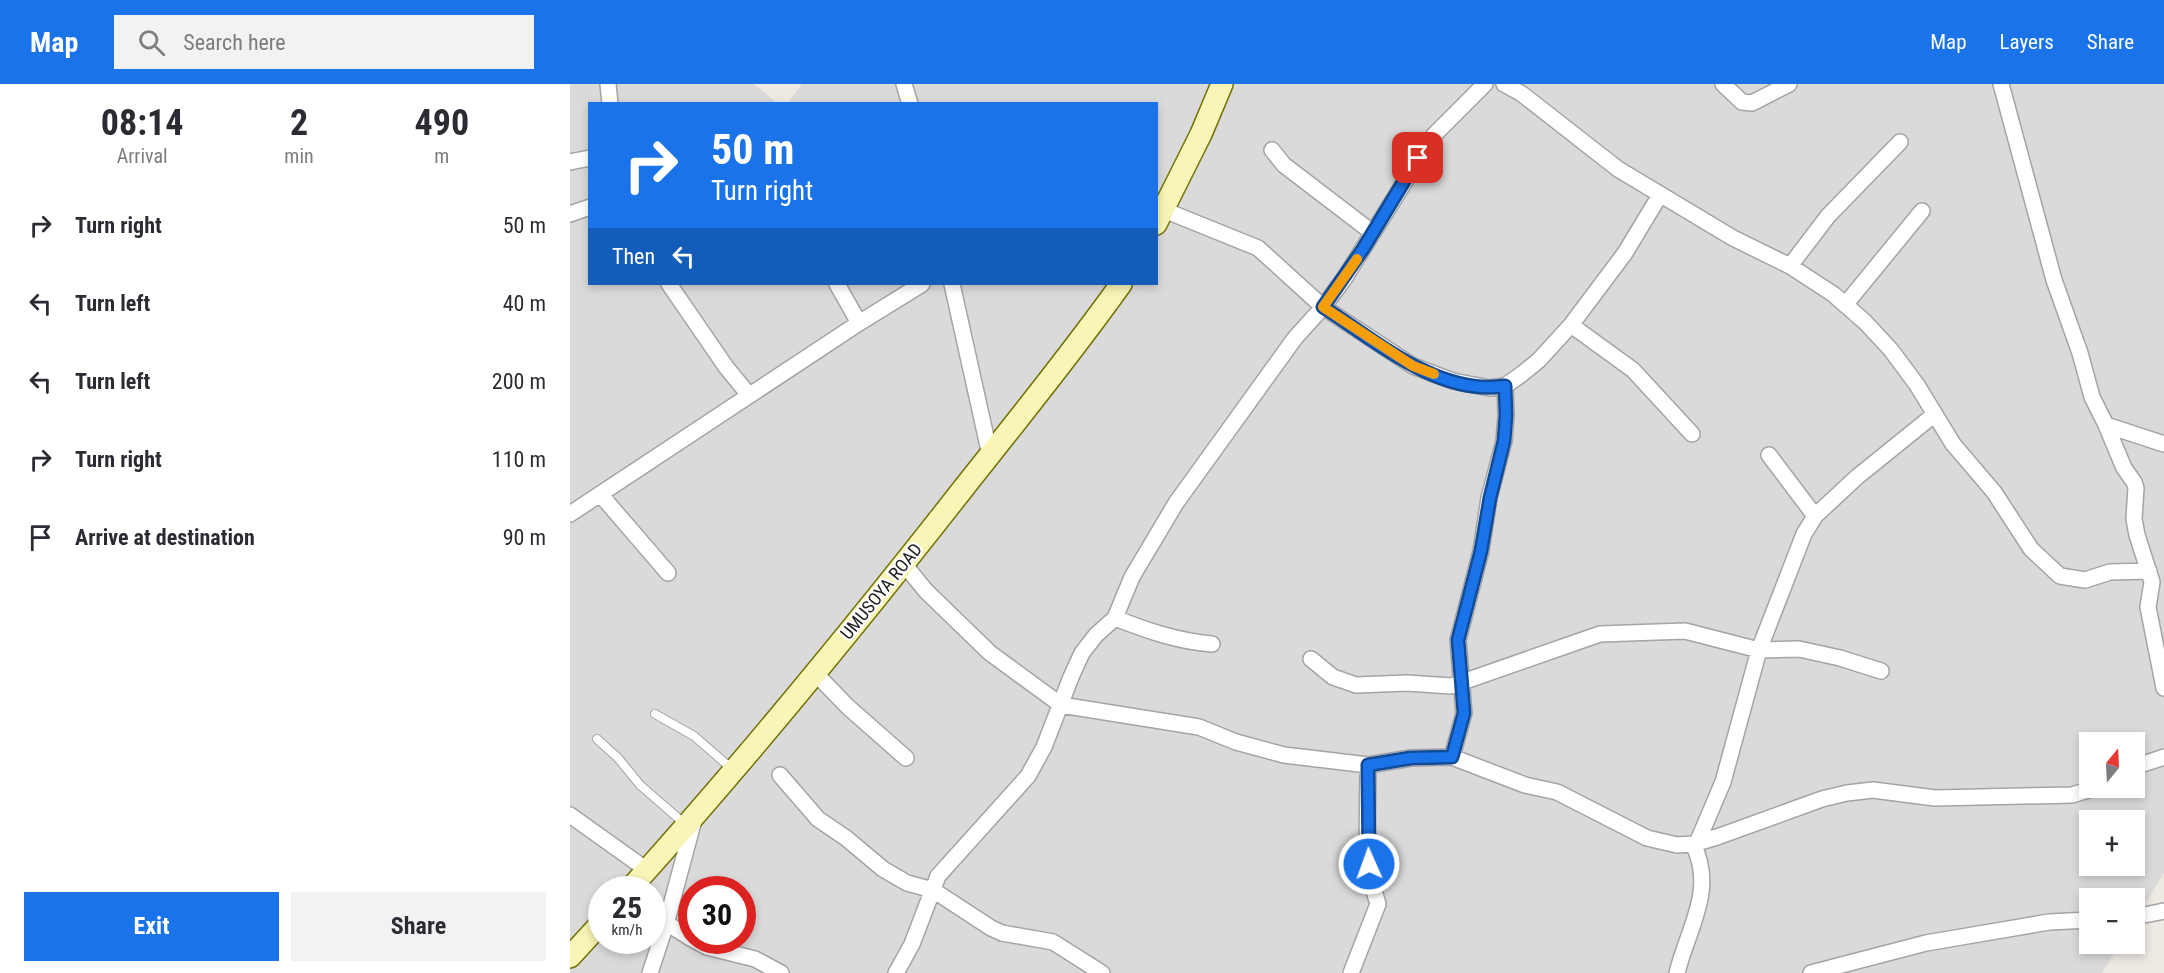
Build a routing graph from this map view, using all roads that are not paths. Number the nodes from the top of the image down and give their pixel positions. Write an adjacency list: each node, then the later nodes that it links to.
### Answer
1 (608, 84): 9 (street)
2 (904, 84): 10 (street)
3 (1222, 84): 19 (main road)
4 (1485, 84): 20 (street)
5 (1504, 84): 15 (street)
6 (1723, 84): 7 (street)
7 (1789, 84)
8 (2001, 84): 34 (street)
9 (610, 102)
10 (909, 102)
11 (1900, 142): 21 (street)
12 (1272, 150): 20 (street)
13 (588, 158): 14 (street)
14 (570, 162)
15 (1660, 195): 21 (street); 30 (street)
16 (588, 208): 18 (street)
17 (1923, 211): 27 (street)
18 (570, 214)
19 (1160, 217): 28 (street)
20 (1373, 234): 28 (street)
21 (1790, 266): 27 (street)
22 (670, 285): 32 (street)
23 (838, 285): 29 (street)
24 (920, 285): 29 (street)
25 (952, 285): 39 (street)
26 (1120, 285): 39 (main road, UMUSOYA ROAD)
27 (1845, 305): 33 (street)
28 (1323, 307): 31 (street); 47 (street)
29 (859, 322): 32 (street)
30 (1571, 325): 31 (street); 35 (street)
31 (1505, 386): 53 (street)
32 (749, 395): 41 (street)
33 (1935, 414): 43 (street); 46 (street)
34 (2106, 425): 36 (street); 38 (street)
35 (1692, 434)
36 (2127, 434): 37 (street); 38 (street)
37 (2164, 444)
38 (2117, 452): 46 (street)
39 (990, 455): 44 (main road, UMUSOYA ROAD)
40 (1769, 455): 43 (street)
41 (600, 494): 42 (street); 45 (street)
42 (570, 514)
43 (1815, 516): 49 (street)
44 (904, 564): 52 (main road, UMUSOYA ROAD); 55 (street)
45 (668, 573)
46 (2155, 578): 54 (street)
47 (1115, 618): 48 (street); 55 (street)
48 (1212, 644)
49 (1759, 650): 51 (street); 53 (street); 68 (street)
50 (1311, 659): 53 (street)
51 (1881, 671)
52 (815, 673): 60 (street); 63 (main road, UMUSOYA ROAD)
53 (1460, 683): 59 (street)
54 (2164, 688)
55 (1061, 705): 62 (street); 71 (street)
56 (655, 714): 63 (lane)
57 (597, 739): 67 (lane)
58 (2164, 756): 61 (street)
59 (1452, 757): 62 (street); 68 (street)
60 (906, 758)
61 (2145, 763)
62 (1368, 765): 85 (street)
63 (735, 771): 67 (main road, UMUSOYA ROAD)
64 (780, 775): 71 (street)
65 (2079, 793): 68 (street)
66 (570, 815): 69 (street)
67 (691, 821): 69 (main road, UMUSOYA ROAD); 75 (street)
68 (1695, 843): 86 (street)
69 (647, 870): 70 (main road, UMUSOYA ROAD)
70 (642, 876)
71 (933, 890): 83 (street); 84 (street)
72 (2164, 911): 73 (street)
73 (2145, 915)
74 (2079, 921): 87 (street)
75 (666, 924): 76 (street)
76 (678, 931)
77 (588, 937): 80 (main road)
78 (656, 954): 81 (street)
79 (735, 954): 82 (street)
80 (570, 957)
81 (650, 973)
82 (781, 973)
83 (896, 973)
84 (1102, 973)
85 (1351, 973)
86 (1677, 973)
87 (1811, 973)

